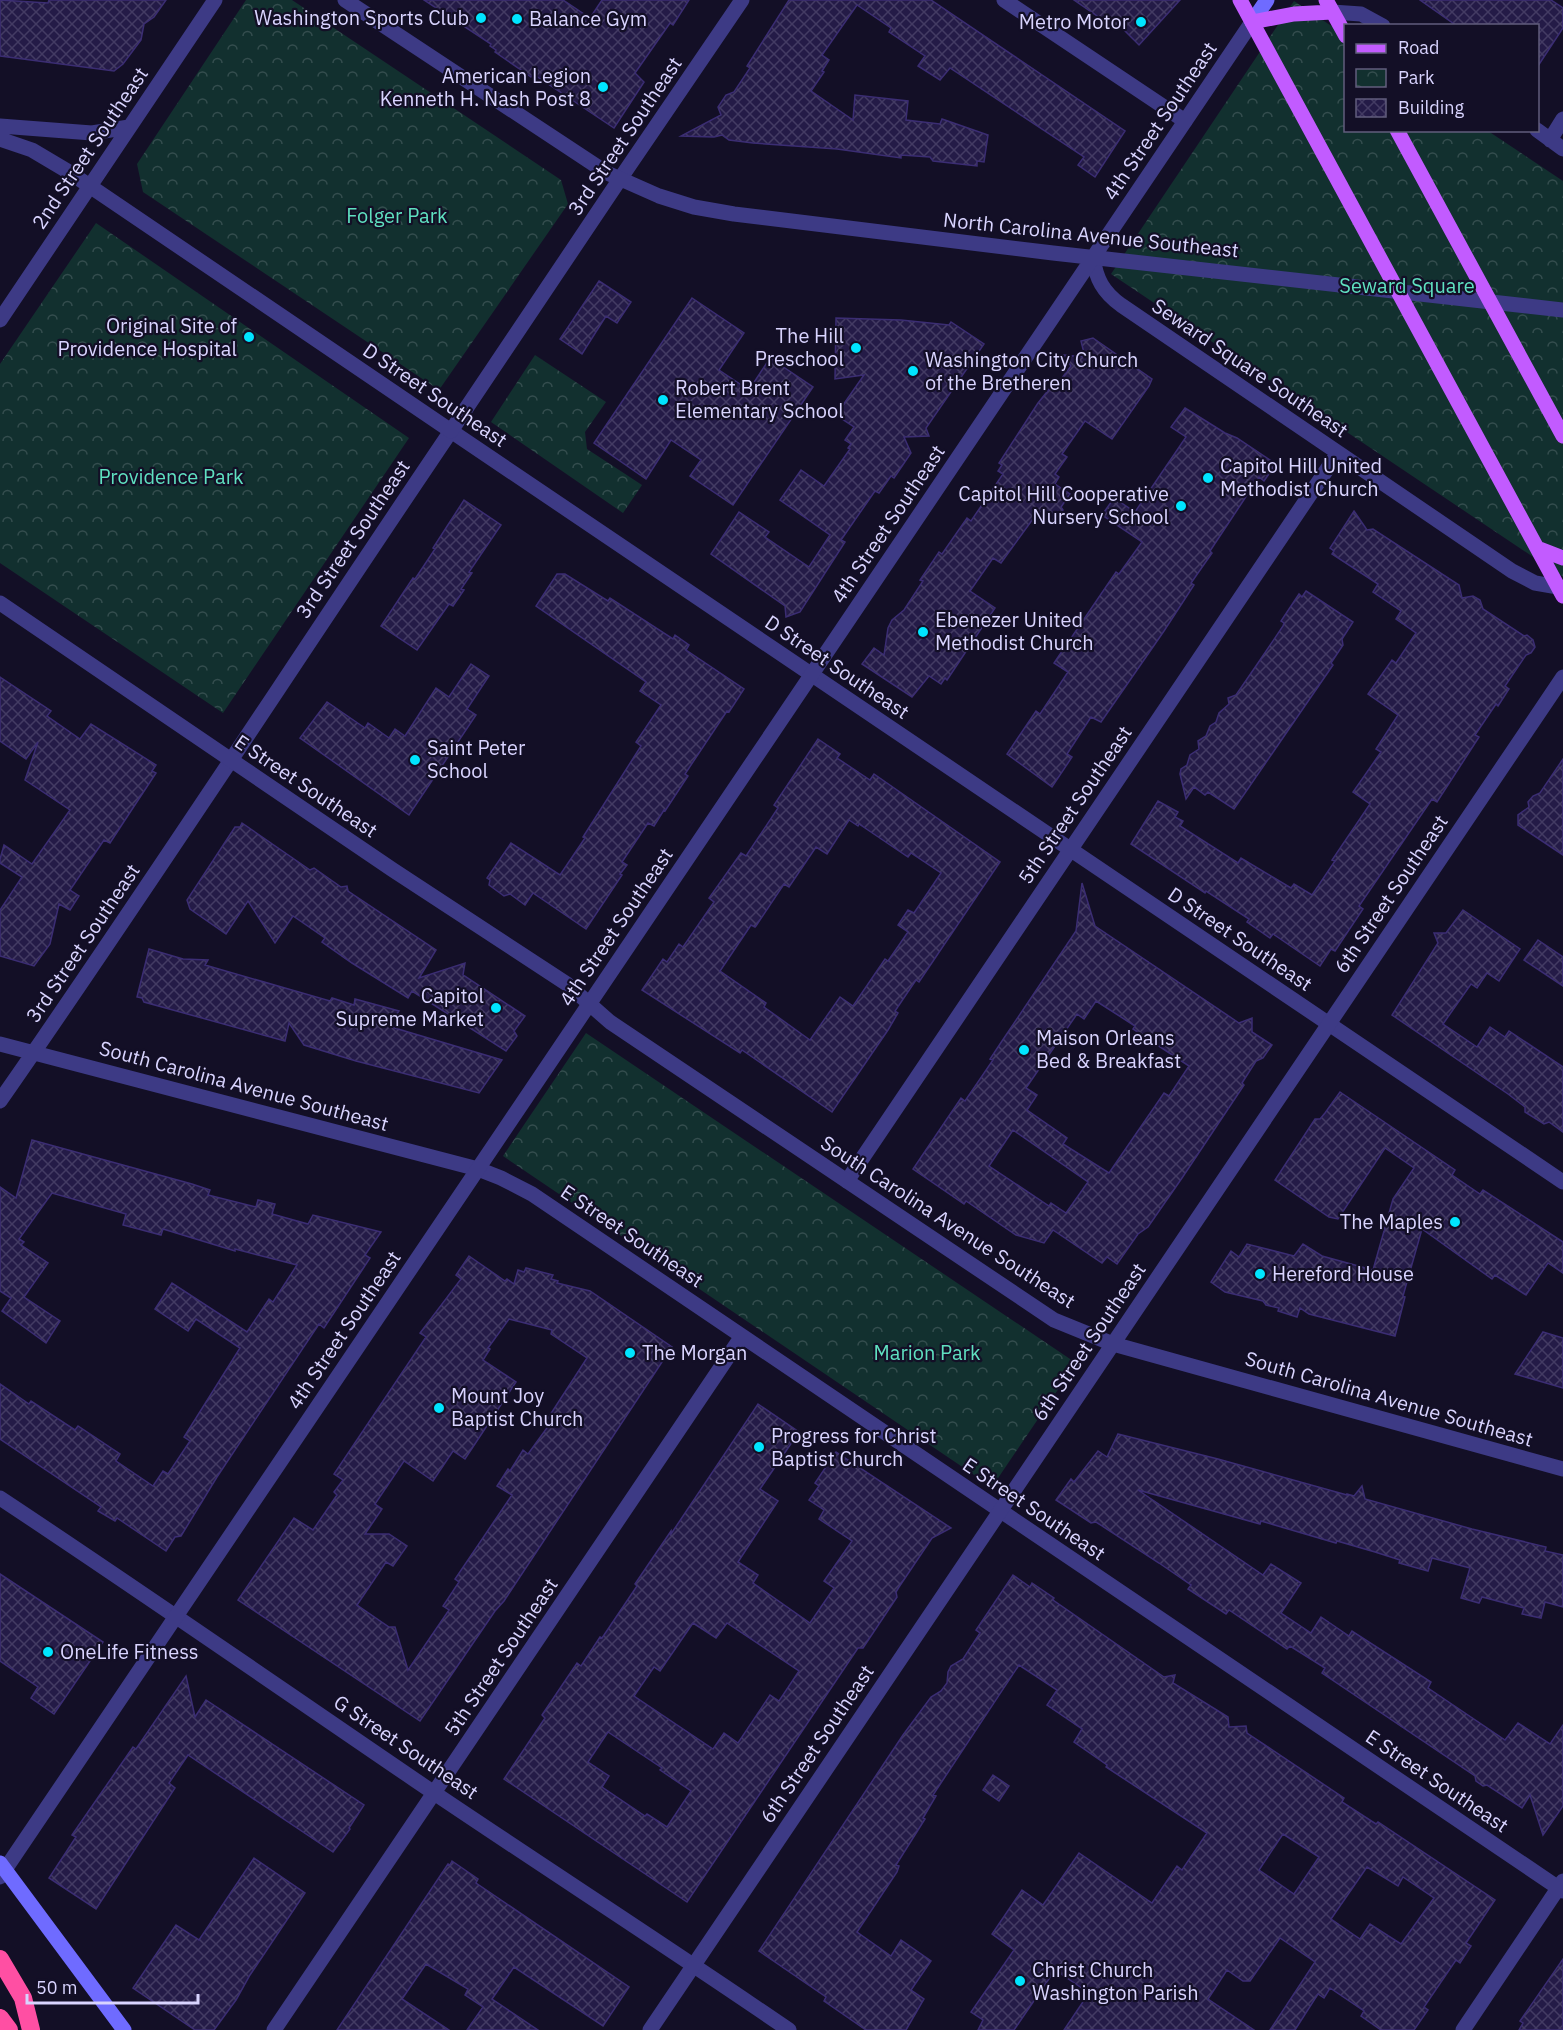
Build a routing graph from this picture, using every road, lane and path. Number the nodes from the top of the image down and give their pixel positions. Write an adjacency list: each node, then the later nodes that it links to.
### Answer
1 (215, 0): 14 (street, 2nd Street Southeast)
2 (345, 0): 20 (street)
3 (742, 0): 20 (street, 3rd Street Southeast)
4 (1004, 0): 12 (street)
5 (1240, 0): 8 (main road)
6 (1267, 0): 8 (main road, 4th Street Southeast)
7 (1329, 6): 8 (main road); 9 (street); 10 (main road)
8 (1252, 22): 12 (street, 4th Street Southeast); 23 (main road)
9 (1379, 24)
10 (1344, 32)
11 (1563, 119): 18 (street)
12 (1185, 121): 22 (street, 4th Street Southeast)
13 (0, 126): 14 (street)
14 (129, 127): 21 (street, 2nd Street Southeast)
15 (1398, 132): 24 (main road)
16 (1539, 132): 18 (street)
17 (0, 139): 21 (street)
18 (1550, 140): 19 (street)
19 (1563, 149)
20 (620, 179): 22 (street, North Carolina Avenue Southeast); 27 (street, 3rd Street Southeast)
21 (89, 186): 26 (street, 2nd Street Southeast); 27 (street, D Street Southeast)
22 (1093, 256): 23 (street, North Carolina Avenue Southeast); 29 (street, Seward Square Southeast); 34 (street, 4th Street Southeast)
23 (1397, 290): 24 (street, North Carolina Avenue Southeast); 30 (main road)
24 (1489, 300): 25 (street, North Carolina Avenue Southeast); 28 (main road)
25 (1563, 310)
26 (0, 320)
27 (451, 431): 34 (street, D Street Southeast); 36 (street, 3rd Street Southeast)
28 (1563, 436)
29 (1338, 453): 32 (street, Seward Square Southeast); 37 (street, 5th Street Southeast)
30 (1537, 548): 31 (main road); 32 (main road)
31 (1563, 558)
32 (1560, 592)
33 (0, 603): 36 (street, E Street Southeast)
34 (811, 675): 37 (street, D Street Southeast); 38 (street, 4th Street Southeast)
35 (1563, 677): 39 (street, 6th Street Southeast)
36 (230, 760): 38 (street, E Street Southeast); 41 (street, 3rd Street Southeast)
37 (1071, 850): 39 (street, D Street Southeast); 44 (street, 5th Street Southeast)
38 (589, 1004): 43 (street, 4th Street Southeast); 44 (street, South Carolina Avenue Southeast)
39 (1329, 1024): 45 (street, D Street Southeast); 47 (street, 6th Street Southeast)
40 (0, 1044): 41 (street, South Carolina Avenue Southeast)
41 (34, 1052): 42 (street, 3rd Street Southeast); 43 (street, South Carolina Avenue Southeast)
42 (0, 1101)
43 (478, 1169): 46 (street, E Street Southeast); 51 (street, 4th Street Southeast)
44 (847, 1181): 47 (street, South Carolina Avenue Southeast)
45 (1563, 1182)
46 (742, 1336): 50 (street, E Street Southeast); 52 (street, 5th Street Southeast)
47 (1113, 1344): 48 (street, South Carolina Avenue Southeast); 50 (street, 6th Street Southeast)
48 (1563, 1469)
49 (0, 1498): 51 (street, G Street Southeast)
50 (1000, 1511): 54 (street, E Street Southeast); 56 (street, 6th Street Southeast)
51 (177, 1616): 52 (street, G Street Southeast); 53 (street, 4th Street Southeast)
52 (435, 1793): 56 (street, G Street Southeast); 61 (street, 5th Street Southeast)
53 (2, 1870): 60 (main road)
54 (1561, 1887): 64 (street)
55 (1, 1961): 59 (highway)
56 (694, 1965): 62 (street, 6th Street Southeast); 63 (street, G Street Southeast)
57 (0, 2018): 58 (highway)
58 (9, 2030)
59 (32, 2030)
60 (124, 2030)
61 (274, 2030)
62 (650, 2030)
63 (789, 2030)
64 (1463, 2030)

